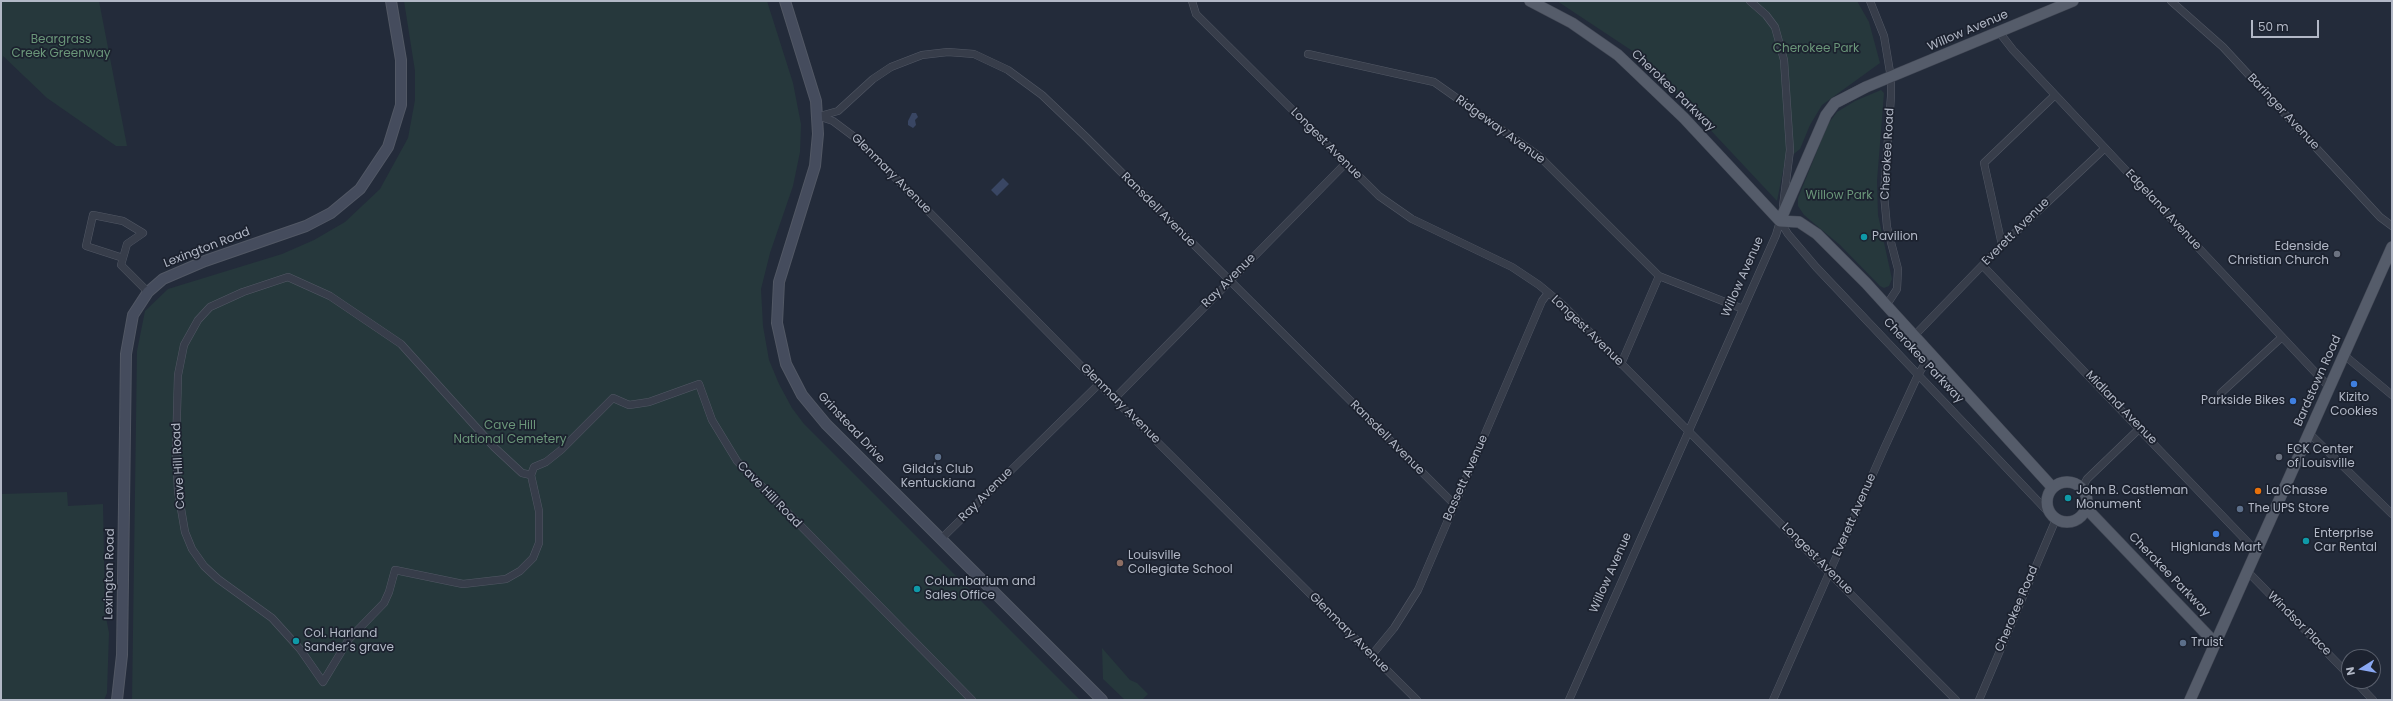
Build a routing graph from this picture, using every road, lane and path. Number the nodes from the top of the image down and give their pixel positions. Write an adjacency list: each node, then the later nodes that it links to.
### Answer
1 (391, 1): 24 (main road, Lexington Road)
2 (785, 1): 13 (main road, Grinstead Drive)
3 (1192, 1): 15 (street, Longest Avenue)
4 (1530, 1): 16 (main road, Cherokee Parkway)
5 (1750, 1): 16 (street)
6 (1870, 1): 11 (street, Cherokee Road)
7 (2073, 1): 9 (main road, Willow Avenue)
8 (2171, 1): 17 (street, Baringer Avenue)
9 (1999, 32): 11 (main road, Willow Avenue); 12 (street, Edgeland Avenue)
10 (1308, 54): 22 (street, Ridgeway Avenue)
11 (1891, 78): 16 (main road, Willow Avenue); 26 (street, Cherokee Road)
12 (2055, 95): 14 (street, Edgeland Avenue); 18 (street)
13 (818, 116): 23 (street, Ransdell Avenue); 34 (street, Glenmary Avenue); 49 (main road, Grinstead Drive)
14 (2105, 148): 18 (street, Everett Avenue); 29 (street, Edgeland Avenue)
15 (1345, 164): 23 (street, Ray Avenue); 25 (street, Longest Avenue)
16 (1780, 221): 26 (main road, Cherokee Parkway); 27 (street, Willow Avenue); 33 (street, Cherokee Parkway)
17 (2392, 226)
18 (2002, 246): 21 (street, Everett Avenue)
19 (2392, 247): 31 (main road, Bardstown Road)
20 (123, 258): 20 (street); 24 (street)
21 (1982, 266): 28 (street, Everett Avenue); 39 (street, Midland Avenue)
22 (1659, 276): 27 (street, Ridgeway Avenue); 32 (street)
23 (1229, 281): 38 (street, Ray Avenue); 45 (street, Ransdell Avenue)
24 (148, 292): 57 (main road, Lexington Road)
25 (1548, 293): 32 (street, Longest Avenue); 45 (street, Bassett Avenue)
26 (1886, 306): 28 (main road, Cherokee Parkway)
27 (1743, 309): 40 (street, Willow Avenue)
28 (1914, 336): 30 (main road, Cherokee Parkway)
29 (2282, 337): 35 (street, Edgeland Avenue); 36 (street)
30 (1931, 354): 33 (street, Everett Avenue); 43 (main road, Cherokee Parkway)
31 (2344, 355): 35 (main road, Bardstown Road); 37 (street)
32 (1621, 364): 40 (street, Longest Avenue)
33 (1918, 375): 48 (street, Cherokee Parkway); 51 (street, Everett Avenue)
34 (1099, 384): 38 (street, Glenmary Avenue); 49 (street, Ray Avenue)
35 (2329, 387): 41 (main road, Bardstown Road)
36 (2221, 393)
37 (2392, 395)
38 (1114, 399): 54 (street, Glenmary Avenue)
39 (2140, 428): 44 (street); 50 (street, Midland Avenue)
40 (1689, 431): 51 (street, Longest Avenue); 61 (street, Willow Avenue)
41 (2309, 433): 47 (street); 50 (main road, Bardstown Road)
42 (531, 475): 42 (street, Cave Hill Road); 58 (street, Cave Hill Road)
43 (2052, 487): 44 (main road); 48 (main road)
44 (2082, 488): 46 (main road)
45 (1455, 505): 54 (street, Bassett Avenue)
46 (2086, 508): 48 (main road); 53 (main road, Cherokee Parkway)
47 (2392, 514)
48 (2054, 517): 64 (street, Cherokee Road)
49 (942, 538): 59 (main road, Grinstead Drive)
50 (2257, 552): 52 (main road, Bardstown Road)
51 (1830, 572): 62 (street, Everett Avenue); 63 (street, Longest Avenue)
52 (2248, 573): 53 (main road, Bardstown Road); 55 (street, Windsor Place)
53 (2215, 643): 65 (main road, Bardstown Road)
54 (1371, 656): 60 (street, Glenmary Avenue)
55 (2341, 667)
56 (2363, 689): 66 (street)
57 (117, 700)
58 (972, 700)
59 (1102, 700)
60 (1417, 700)
61 (1569, 700)
62 (1772, 700)
63 (1956, 700)
64 (1979, 700)
65 (2190, 700)
66 (2373, 700)

